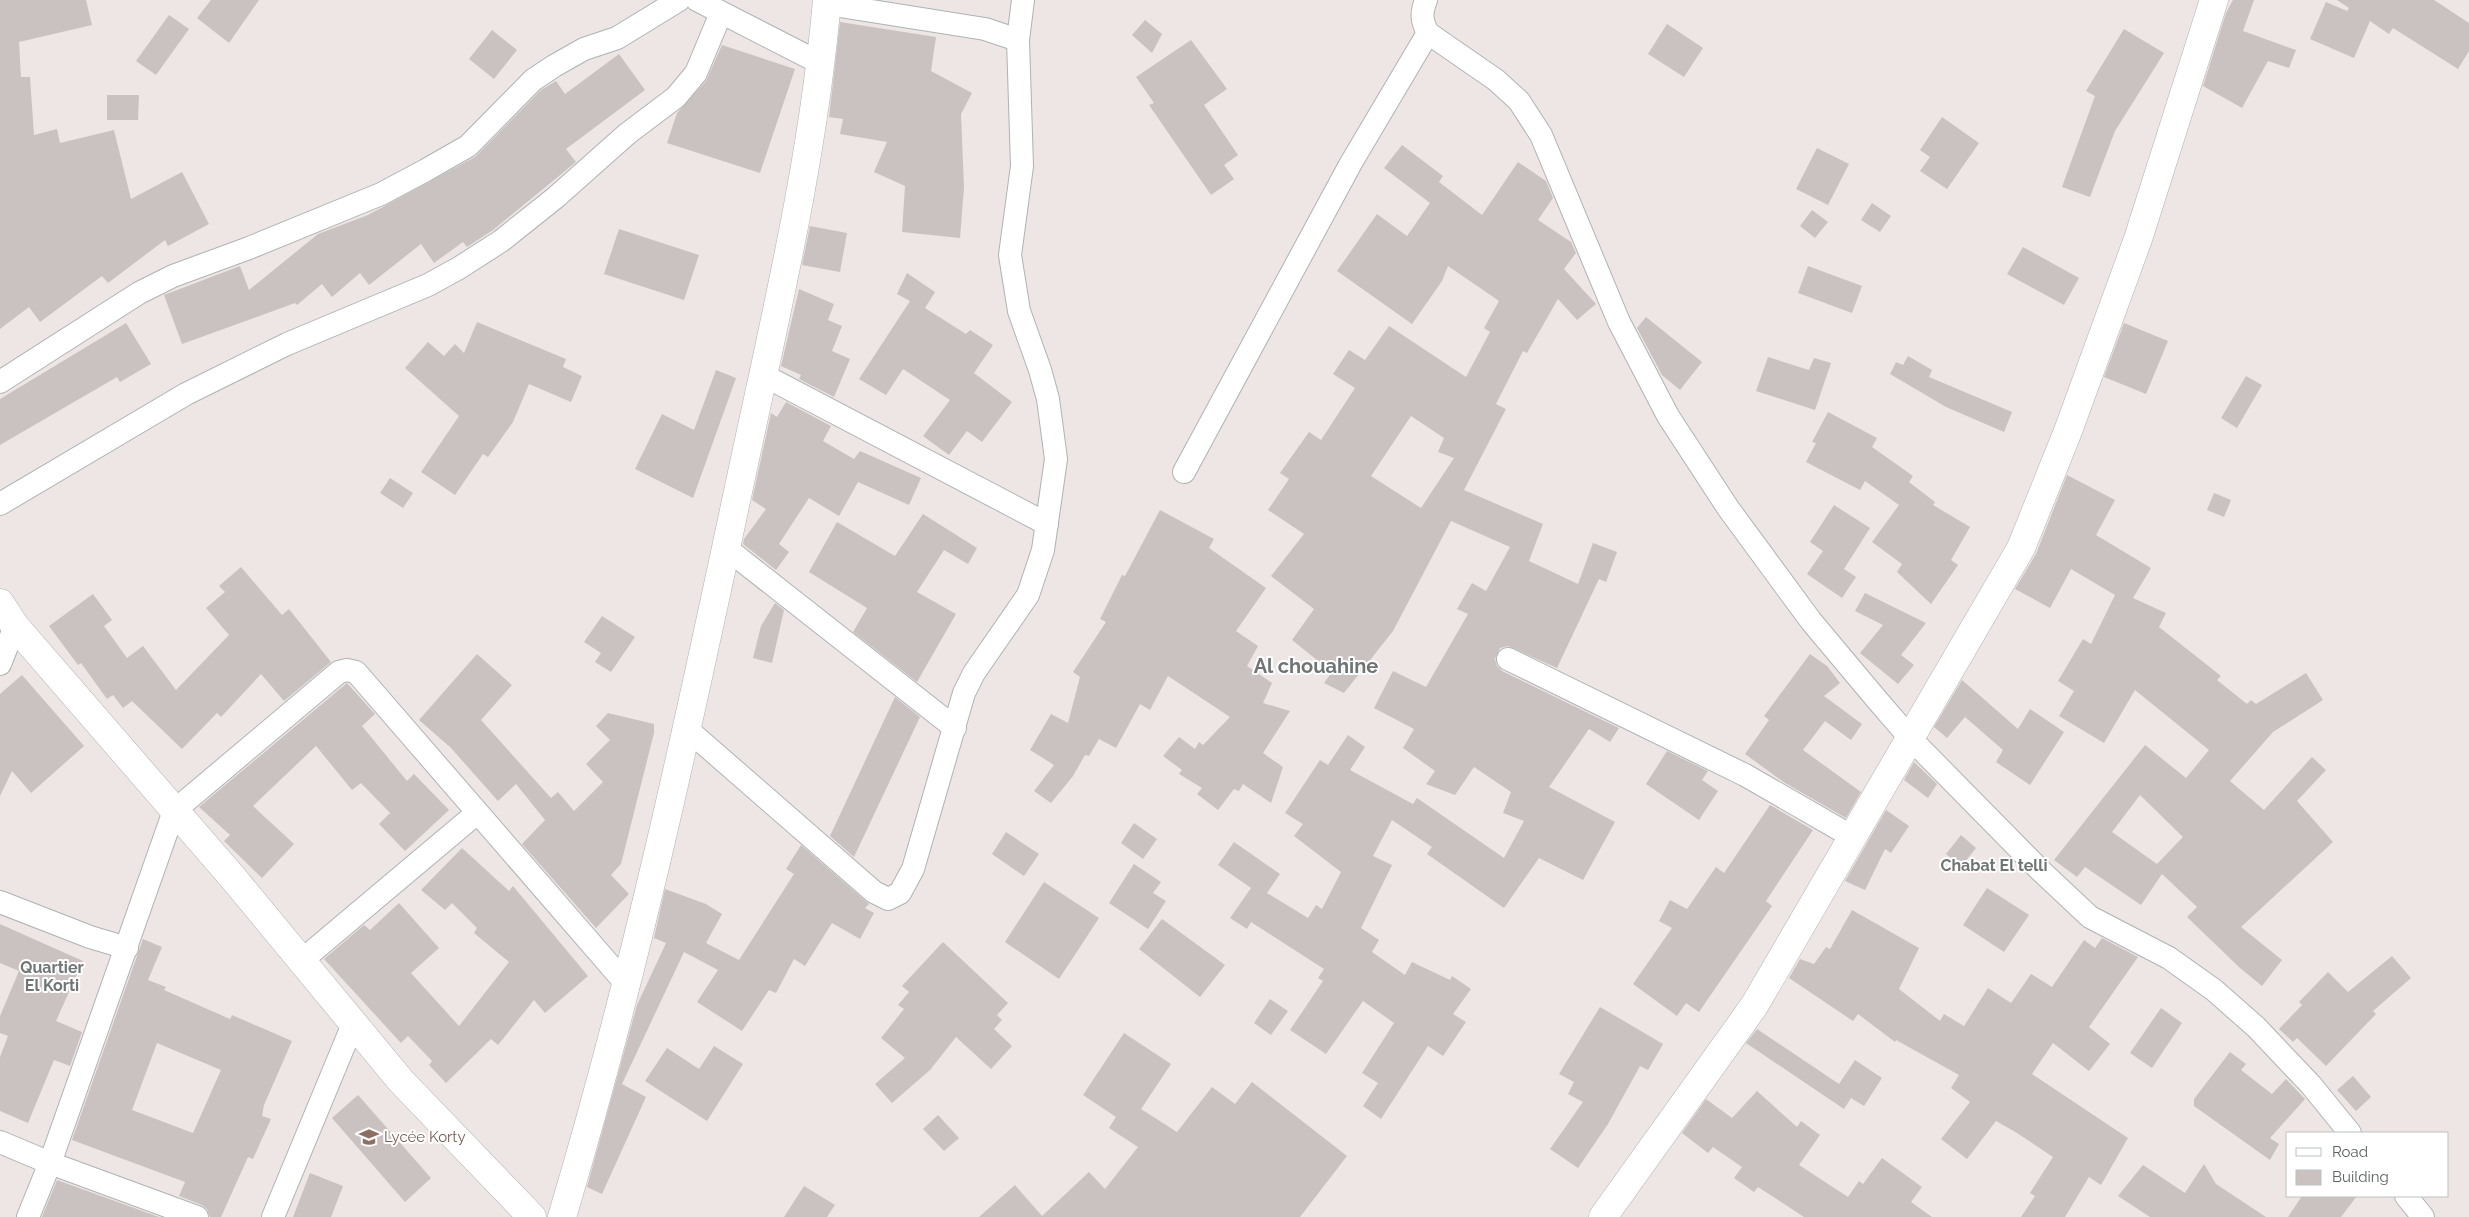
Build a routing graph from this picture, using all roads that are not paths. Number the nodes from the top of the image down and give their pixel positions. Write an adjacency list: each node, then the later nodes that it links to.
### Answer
1 (679, 0): 11 (street)
2 (1023, 0): 8 (street)
3 (1426, 0): 7 (street)
4 (2214, 0): 22 (street)
5 (827, 2): 8 (street); 9 (street)
6 (709, 5): 9 (street); 13 (street)
7 (1428, 33): 12 (street); 22 (street)
8 (1018, 40): 14 (street)
9 (822, 64): 10 (street)
10 (763, 375): 14 (street); 15 (street)
11 (0, 382)
12 (1184, 472)
13 (0, 504)
14 (1047, 524): 20 (street)
15 (726, 548): 20 (street); 21 (street)
16 (0, 603): 17 (street)
17 (16, 626): 19 (street); 23 (street)
18 (1508, 659): 25 (street)
19 (0, 664)
20 (955, 728): 21 (street)
21 (687, 729): 29 (street)
22 (1910, 738): 25 (street); 31 (street)
23 (174, 811): 24 (street); 27 (street); 28 (street)
24 (477, 813): 28 (street); 29 (street)
25 (1851, 836): 40 (street)
26 (0, 902): 27 (street)
27 (127, 948): 33 (street)
28 (300, 961): 30 (street)
29 (627, 985): 39 (street)
30 (352, 1024): 37 (street); 38 (street)
31 (2349, 1132)
32 (0, 1142): 33 (street)
33 (50, 1163): 35 (street); 36 (street)
34 (2407, 1197): 41 (street)
35 (28, 1217)
36 (197, 1217)
37 (273, 1217)
38 (532, 1217)
39 (562, 1217)
40 (1603, 1217)
41 (2423, 1217)

